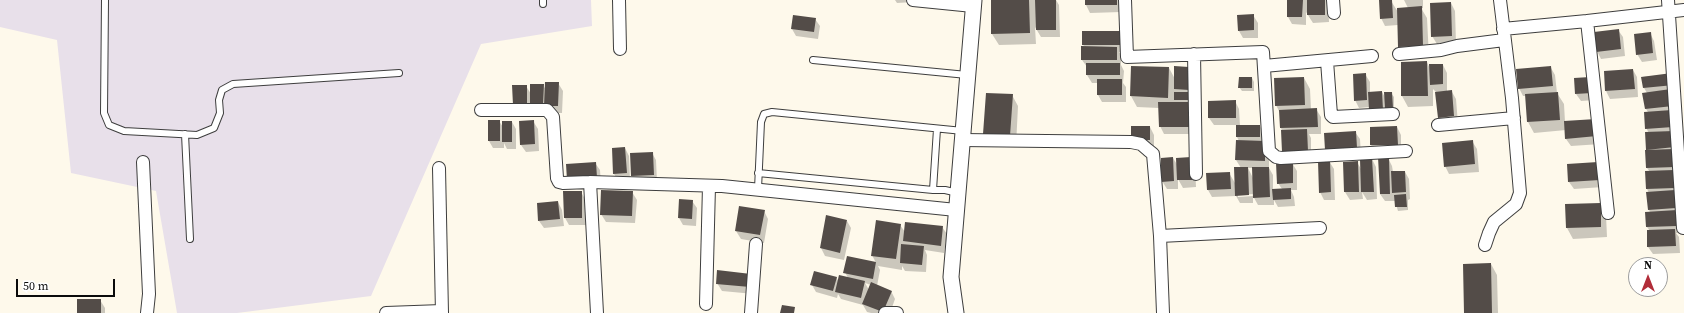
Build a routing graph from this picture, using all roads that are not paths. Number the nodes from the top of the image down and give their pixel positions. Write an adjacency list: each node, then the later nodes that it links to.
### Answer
1 (105, 0): 27 (lane)
2 (619, 0): 13 (street)
3 (913, 0): 7 (street)
4 (1125, 0): 14 (street)
5 (1333, 0): 10 (street)
6 (1500, 0): 12 (street)
7 (974, 3): 21 (street)
8 (1669, 6): 9 (street); 11 (street); 42 (street)
9 (1684, 10)
10 (1334, 13)
11 (1587, 21): 12 (street); 40 (street)
12 (1504, 34): 15 (street); 24 (street)
13 (620, 49)
14 (1194, 54): 19 (street); 33 (street)
15 (1399, 54)
16 (1372, 56): 18 (street)
17 (813, 60): 21 (lane)
18 (1327, 61): 19 (street); 23 (street)
19 (1264, 66): 29 (street)
20 (399, 73): 27 (lane)
21 (968, 75): 28 (street)
22 (481, 110): 34 (street)
23 (1393, 114)
24 (1514, 118): 25 (street); 46 (street)
25 (1438, 125)
26 (937, 128): 28 (lane); 32 (lane); 37 (lane)
27 (185, 134): 44 (lane)
28 (963, 135): 38 (street); 43 (street)
29 (1406, 150)
30 (144, 162): 49 (street)
31 (439, 168): 48 (street)
32 (758, 173): 36 (lane); 37 (lane)
33 (1196, 174)
34 (590, 182): 35 (street); 51 (street)
35 (709, 186): 36 (street); 47 (street)
36 (758, 190): 39 (street)
37 (933, 190): 38 (lane)
38 (958, 193): 39 (street)
39 (956, 210): 55 (street)
40 (1608, 213)
41 (1320, 228): 43 (street)
42 (1683, 228)
43 (1160, 236): 56 (street)
44 (190, 239)
45 (756, 244): 52 (street)
46 (1485, 245)
47 (706, 304)
48 (442, 312): 50 (street)
49 (147, 313)
50 (386, 313)
51 (597, 313)
52 (751, 313)
53 (885, 313): 54 (street)
54 (897, 313)
55 (956, 313)
56 (1163, 313)

